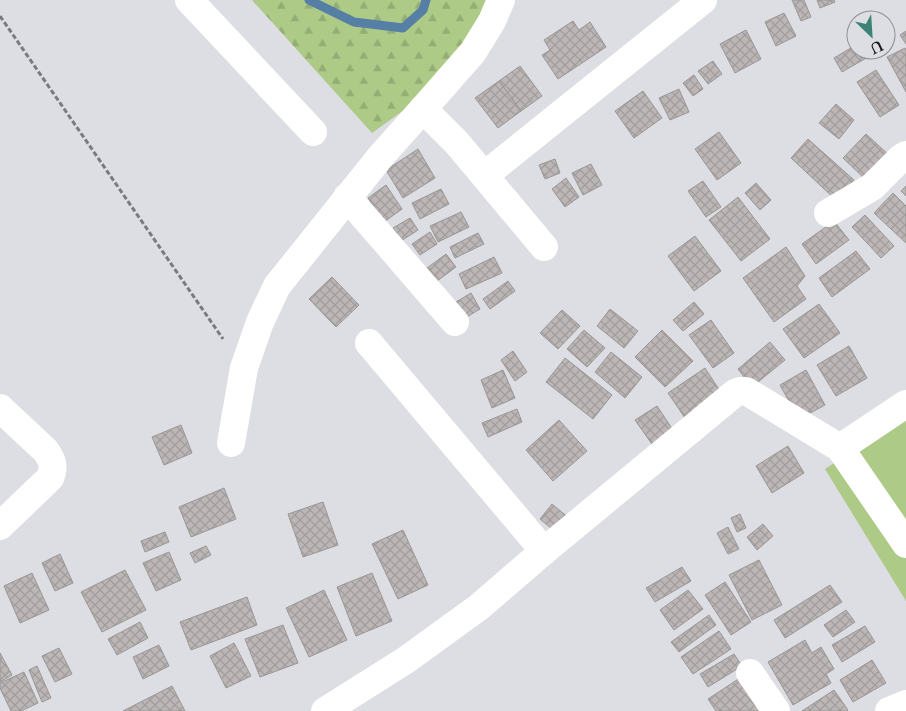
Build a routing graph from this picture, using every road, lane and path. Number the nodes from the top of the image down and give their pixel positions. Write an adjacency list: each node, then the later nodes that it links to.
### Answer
1 (189, 0): 6 (street)
2 (501, 0): 5 (street)
3 (704, 0): 8 (street)
4 (0, 16): 14 (path)
5 (423, 109): 8 (street); 9 (street)
6 (313, 132)
7 (906, 155): 10 (street)
8 (484, 175): 11 (street)
9 (347, 197): 12 (street); 14 (street)
10 (828, 213)
11 (544, 247)
12 (455, 322)
13 (369, 343): 21 (street)
14 (244, 368): 17 (street)
15 (906, 404): 18 (street)
16 (0, 408): 19 (street)
17 (231, 443)
18 (840, 448): 20 (street); 21 (street)
19 (0, 526)
20 (906, 544)
21 (544, 551): 24 (street)
22 (750, 673): 25 (street)
23 (906, 704): 26 (street)
24 (325, 711)
25 (776, 711)
26 (889, 711)

